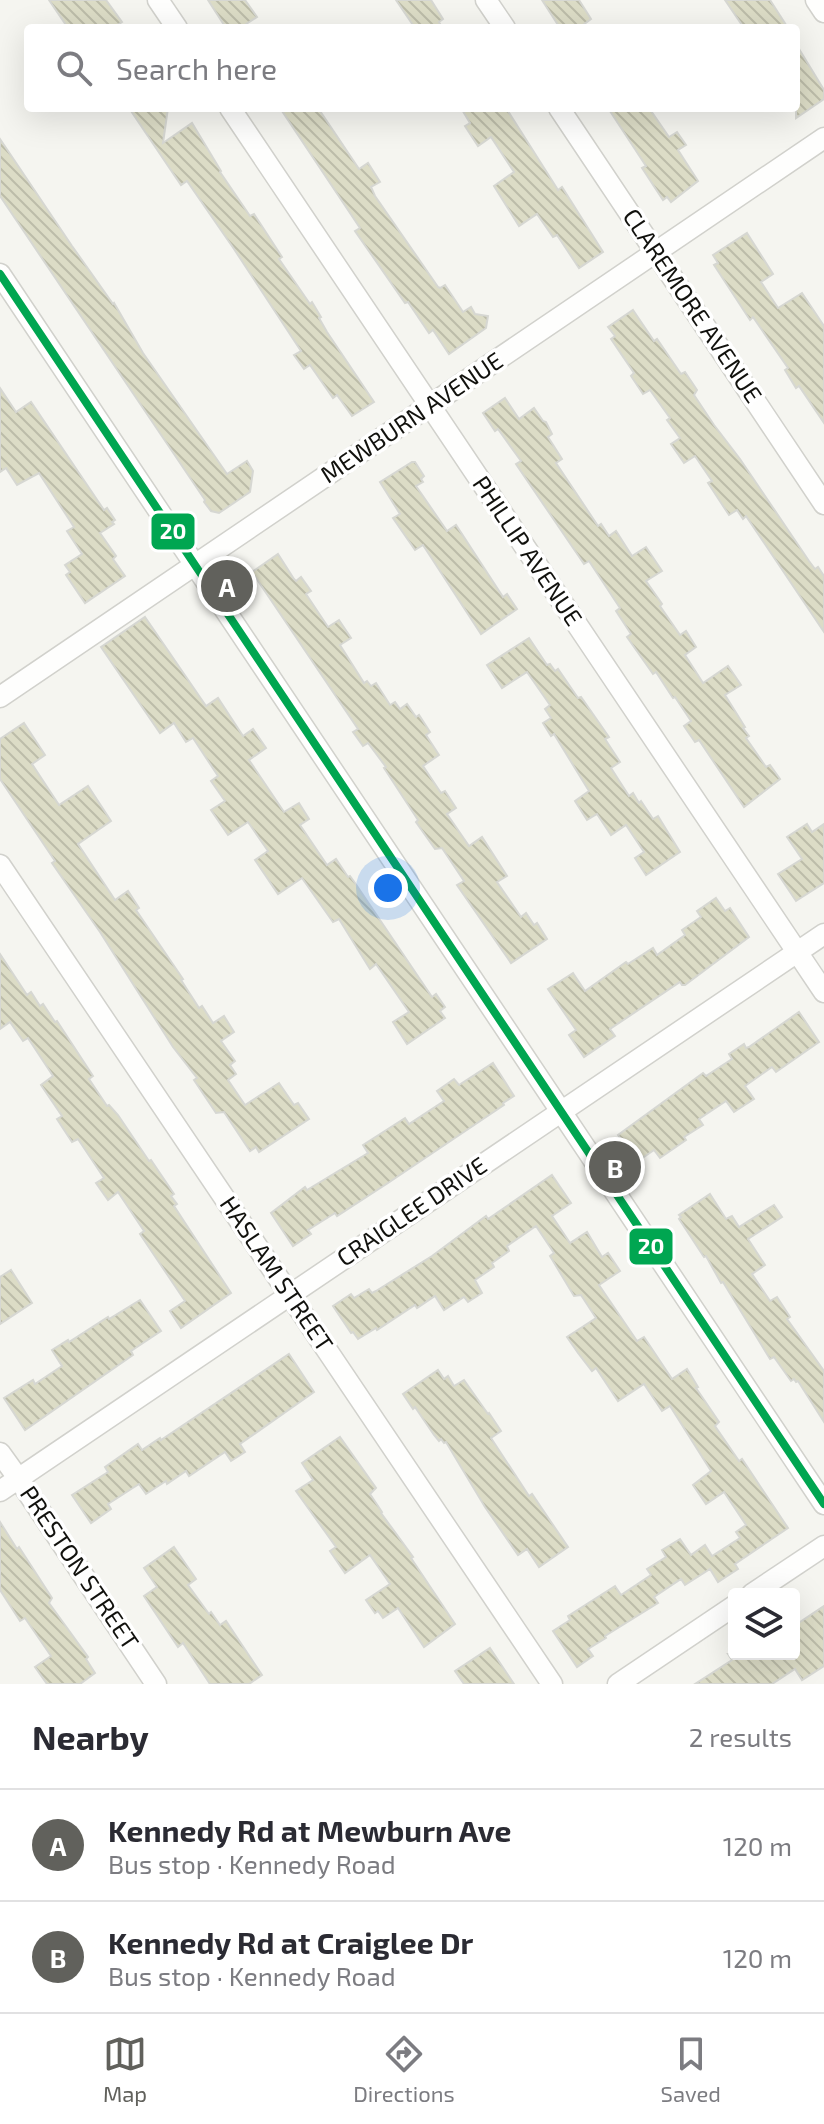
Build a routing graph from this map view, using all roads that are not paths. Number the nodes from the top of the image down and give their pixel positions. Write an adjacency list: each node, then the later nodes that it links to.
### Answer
1 (158, 0): 5 (street)
2 (486, 0): 6 (street)
3 (816, 0): 4 (street)
4 (824, 12)
5 (174, 24)
6 (502, 24)
7 (233, 112): 12 (street, PHILLIP AVENUE)
8 (562, 112): 10 (street, CLAREMORE AVENUE)
9 (824, 138): 10 (street, MEWBURN AVENUE)
10 (656, 253): 12 (street, MEWBURN AVENUE); 13 (street, CLAREMORE AVENUE)
11 (0, 274): 14 (street)
12 (430, 406): 14 (street, MEWBURN AVENUE); 18 (street, PHILLIP AVENUE)
13 (824, 504)
14 (194, 564): 15 (street, MEWBURN AVENUE); 20 (street)
15 (0, 697)
16 (0, 865): 21 (street, HASLAM STREET)
17 (824, 934): 18 (street, CRAIGLEE DRIVE)
18 (796, 952): 19 (street, PHILLIP AVENUE); 20 (street, CRAIGLEE DRIVE)
19 (824, 992)
20 (561, 1111): 21 (street, CRAIGLEE DRIVE); 25 (street)
21 (290, 1294): 23 (street, CRAIGLEE DRIVE); 30 (street, HASLAM STREET)
22 (0, 1453): 23 (street, PRESTON STREET)
23 (18, 1478): 24 (street, CRAIGLEE DRIVE); 29 (street, PRESTON STREET)
24 (0, 1491)
25 (824, 1504)
26 (824, 1546): 27 (street)
27 (761, 1588)
28 (728, 1610): 31 (street)
29 (156, 1684)
30 (552, 1684)
31 (618, 1684)

